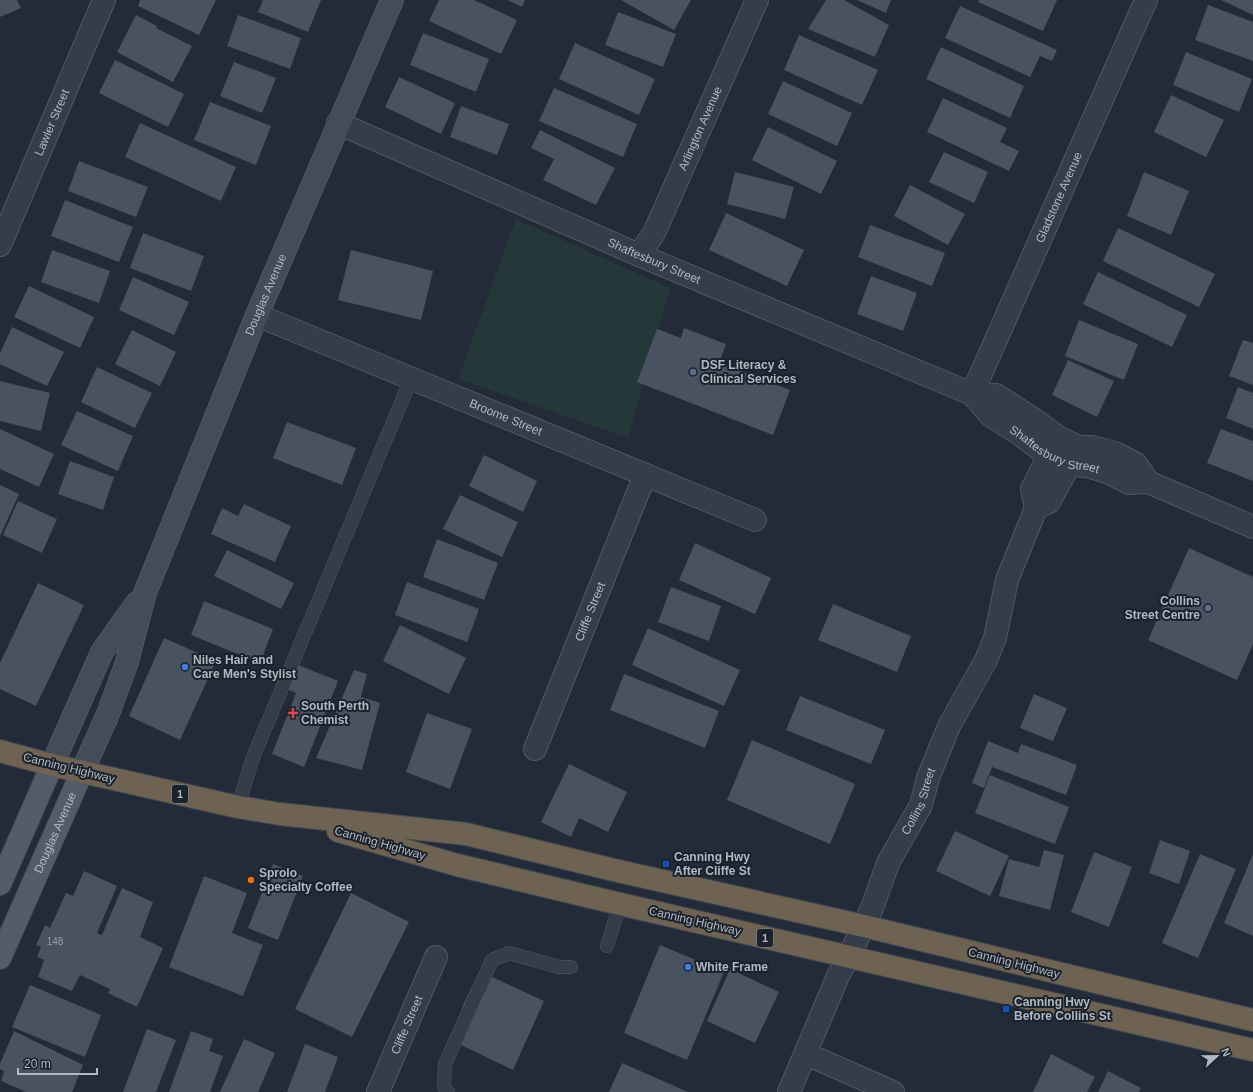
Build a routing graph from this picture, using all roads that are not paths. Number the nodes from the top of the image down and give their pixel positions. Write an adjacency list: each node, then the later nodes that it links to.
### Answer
1 (104, 0): 6 (street, Lawler Street)
2 (392, 0): 5 (main road, Douglas Avenue)
3 (757, 0): 7 (street, Arlington Avenue)
4 (1146, 0): 10 (street, Gladstone Avenue)
5 (338, 123): 7 (street, Shaftesbury Street); 8 (main road, Douglas Avenue)
6 (0, 245)
7 (639, 255): 10 (street, Shaftesbury Street)
8 (257, 315): 9 (street, Broome Street); 17 (main road, Douglas Avenue)
9 (411, 379): 13 (street, Broome Street); 22 (lane)
10 (972, 394): 11 (street, Shaftesbury Street)
11 (1054, 446): 12 (street, Shaftesbury Street); 14 (street)
12 (1075, 456): 14 (street); 16 (street, Shaftesbury Street)
13 (645, 475): 15 (street, Broome Street); 18 (street, Cliffe Street)
14 (1036, 508): 26 (street, Collins Street)
15 (755, 520)
16 (1253, 527)
17 (145, 593): 20 (main road, Douglas Avenue); 21 (main road, Douglas Avenue)
18 (535, 749)
19 (0, 751): 20 (highway, Canning Highway / 1)
20 (52, 765): 21 (highway, Canning Highway / 1); 24 (main road, Douglas Avenue)
21 (82, 772): 22 (highway, Canning Highway / 1); 30 (main road, Douglas Avenue)
22 (238, 807): 23 (highway, Canning Highway / 1)
23 (280, 814): 25 (highway, Canning Highway / 1); 26 (highway, Canning Highway / 1)
24 (0, 884)
25 (620, 904): 27 (lane); 28 (highway, Canning Highway / 1)
26 (864, 926): 28 (street, Collins Street); 32 (highway, Canning Highway / 1)
27 (607, 946)
28 (849, 956): 33 (highway, Canning Highway / 1); 34 (street, Collins Street)
29 (436, 957): 35 (street, Cliffe Street)
30 (0, 958)
31 (571, 967): 36 (lane)
32 (1253, 1020)
33 (1253, 1050)
34 (806, 1054): 37 (street, Collins Street); 38 (street)
35 (378, 1092)
36 (448, 1092)
37 (789, 1092)
38 (894, 1092)

